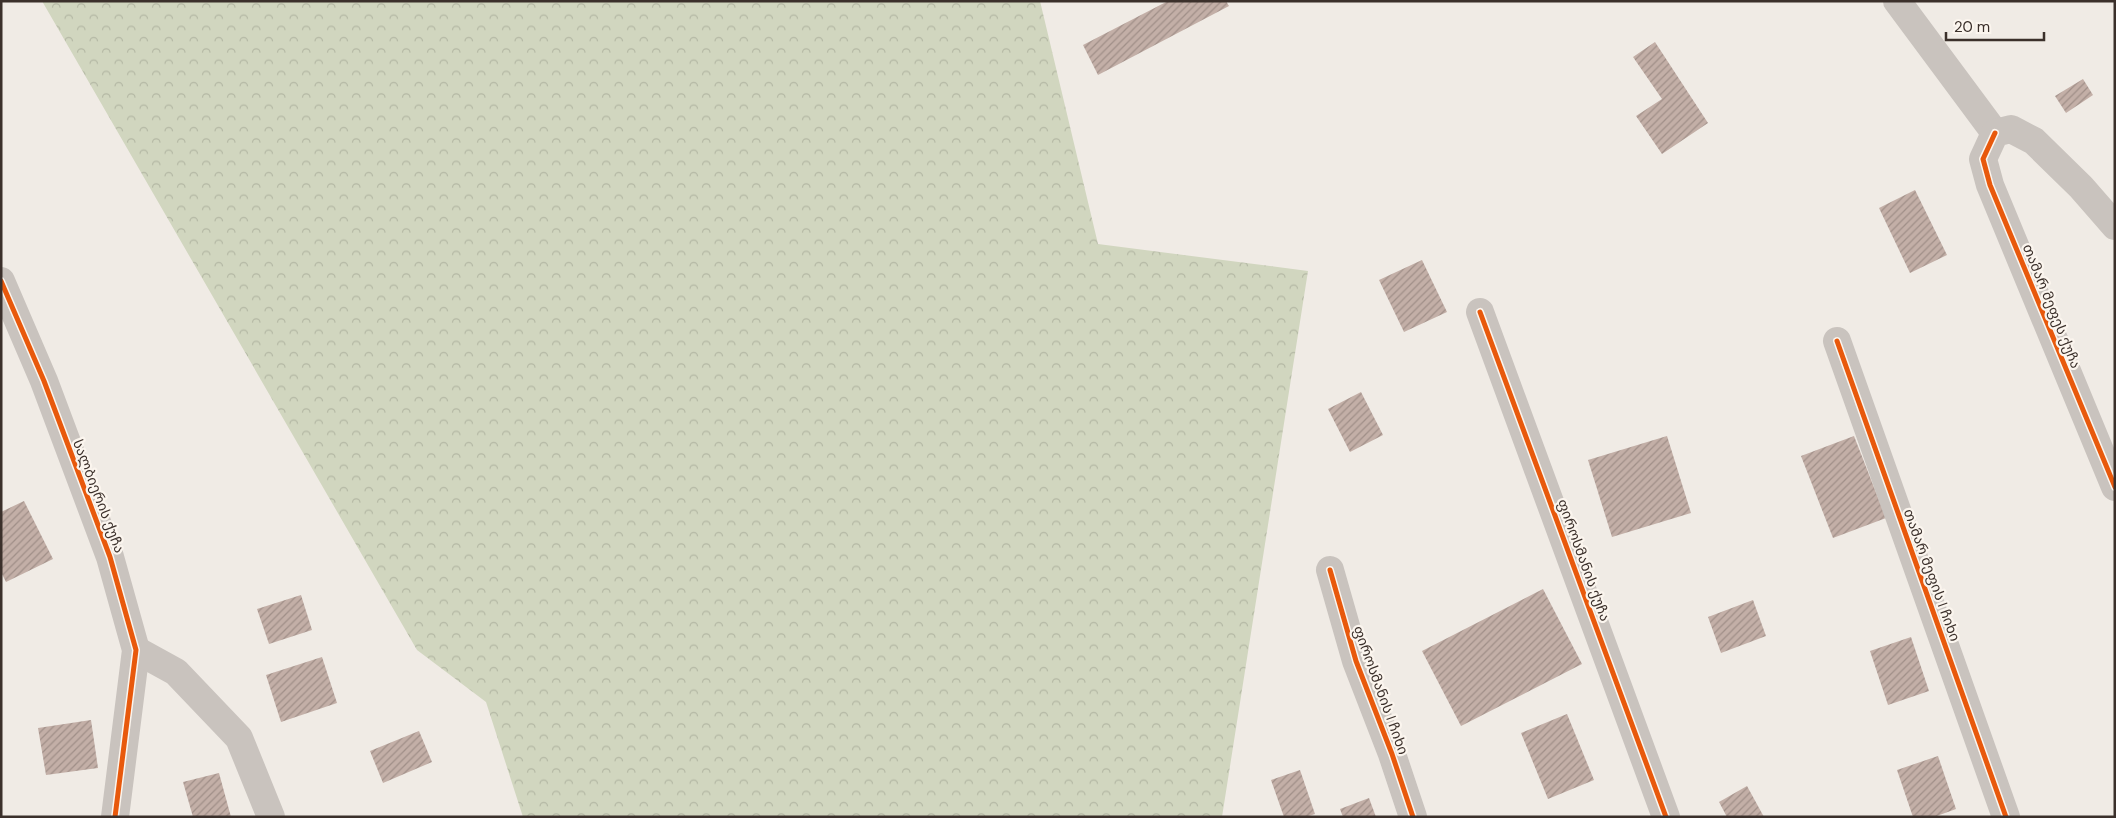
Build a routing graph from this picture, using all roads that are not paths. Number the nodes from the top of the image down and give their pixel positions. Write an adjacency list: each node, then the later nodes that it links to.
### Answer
1 (1897, 1): 2 (street)
2 (1995, 133): 3 (street); 7 (street, თამარ მეფეს ქუჩა)
3 (2115, 226)
4 (1, 280): 9 (street, სალბიერის ქუჩა)
5 (1480, 312): 13 (street, ფიროსმანის ქუჩა)
6 (1837, 341): 14 (street, თამარ მეფის I ჩიხი)
7 (2115, 486)
8 (1330, 570): 12 (street, ფიროსმანის I ჩიხი)
9 (136, 650): 10 (street, სალბიერის ქუჩა); 11 (street)
10 (115, 817)
11 (271, 817)
12 (1413, 817)
13 (1666, 817)
14 (2006, 817)

